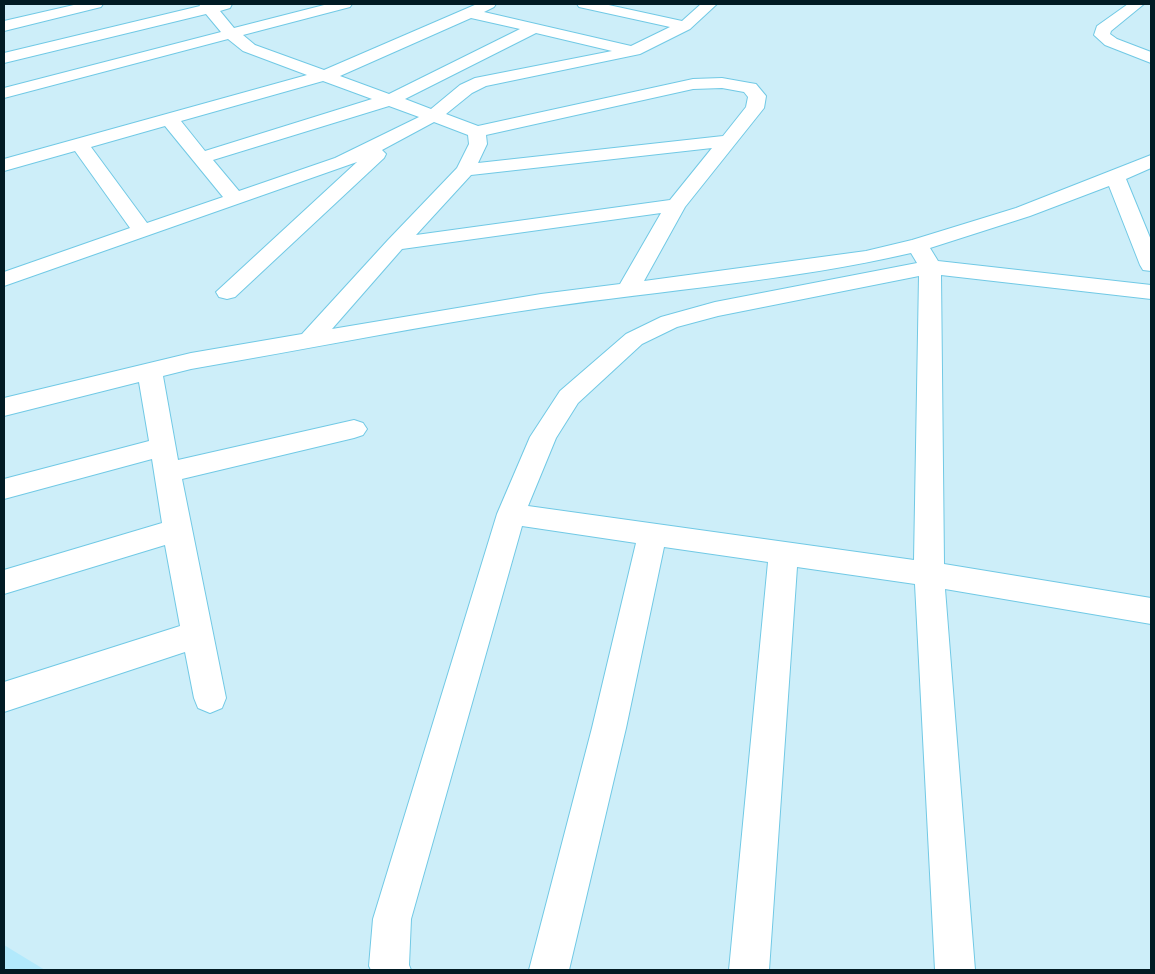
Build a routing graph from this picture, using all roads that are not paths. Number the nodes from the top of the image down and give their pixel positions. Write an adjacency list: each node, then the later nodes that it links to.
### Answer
1 (96, 4): 13 (street)
2 (228, 4): 7 (street)
3 (345, 4): 17 (street)
4 (489, 4): 10 (street)
5 (710, 4): 15 (street)
6 (1135, 5): 9 (street); 23 (street)
7 (208, 6): 11 (street); 17 (street)
8 (606, 6): 12 (street); 15 (street)
9 (1151, 12)
10 (471, 13): 16 (street); 24 (street)
11 (114, 15): 19 (street); 21 (street)
12 (583, 15): 18 (street)
13 (24, 21): 14 (street); 19 (street)
14 (4, 26)
15 (685, 26): 20 (street)
16 (534, 28): 18 (street); 27 (street)
17 (231, 34): 21 (street); 24 (street)
18 (562, 34): 20 (street)
19 (46, 48): 22 (street); 25 (street)
20 (634, 51): 28 (street)
21 (148, 56): 25 (street)
22 (4, 58)
23 (1151, 58)
24 (326, 76): 27 (street); 29 (street)
25 (68, 77): 26 (street)
26 (4, 93)
27 (392, 99): 28 (street); 34 (street)
28 (434, 115): 30 (street); 31 (street)
29 (169, 119): 33 (street); 34 (street)
30 (477, 132): 32 (street); 37 (street)
31 (396, 136): 39 (street); 48 (street)
32 (727, 142): 37 (street); 40 (street)
33 (79, 143): 35 (street); 41 (street)
34 (202, 158): 39 (street)
35 (4, 165)
36 (1147, 165): 38 (street)
37 (465, 170): 43 (street)
38 (1115, 177): 42 (street); 44 (street)
39 (235, 199): 41 (street)
40 (676, 205): 43 (street); 47 (street)
41 (142, 231): 46 (street)
42 (1144, 232): 45 (street)
43 (395, 244): 50 (street)
44 (924, 256): 47 (street); 49 (street); 56 (street); 60 (street)
45 (1151, 265)
46 (4, 279)
47 (628, 290): 50 (street)
48 (227, 292)
49 (1151, 292)
50 (309, 341): 51 (street)
51 (150, 371): 52 (street); 54 (street)
52 (4, 407)
53 (354, 429): 54 (street)
54 (165, 459): 55 (street); 57 (street)
55 (4, 489)
56 (512, 514): 58 (street); 66 (street)
57 (177, 530): 61 (street); 63 (street)
58 (652, 534): 59 (street); 67 (street)
59 (782, 554): 60 (street); 68 (street)
60 (930, 574): 62 (street); 69 (street)
61 (4, 582)
62 (1151, 611)
63 (198, 634): 64 (street); 65 (street)
64 (4, 697)
65 (210, 698)
66 (392, 970)
67 (550, 970)
68 (749, 970)
69 (955, 970)

